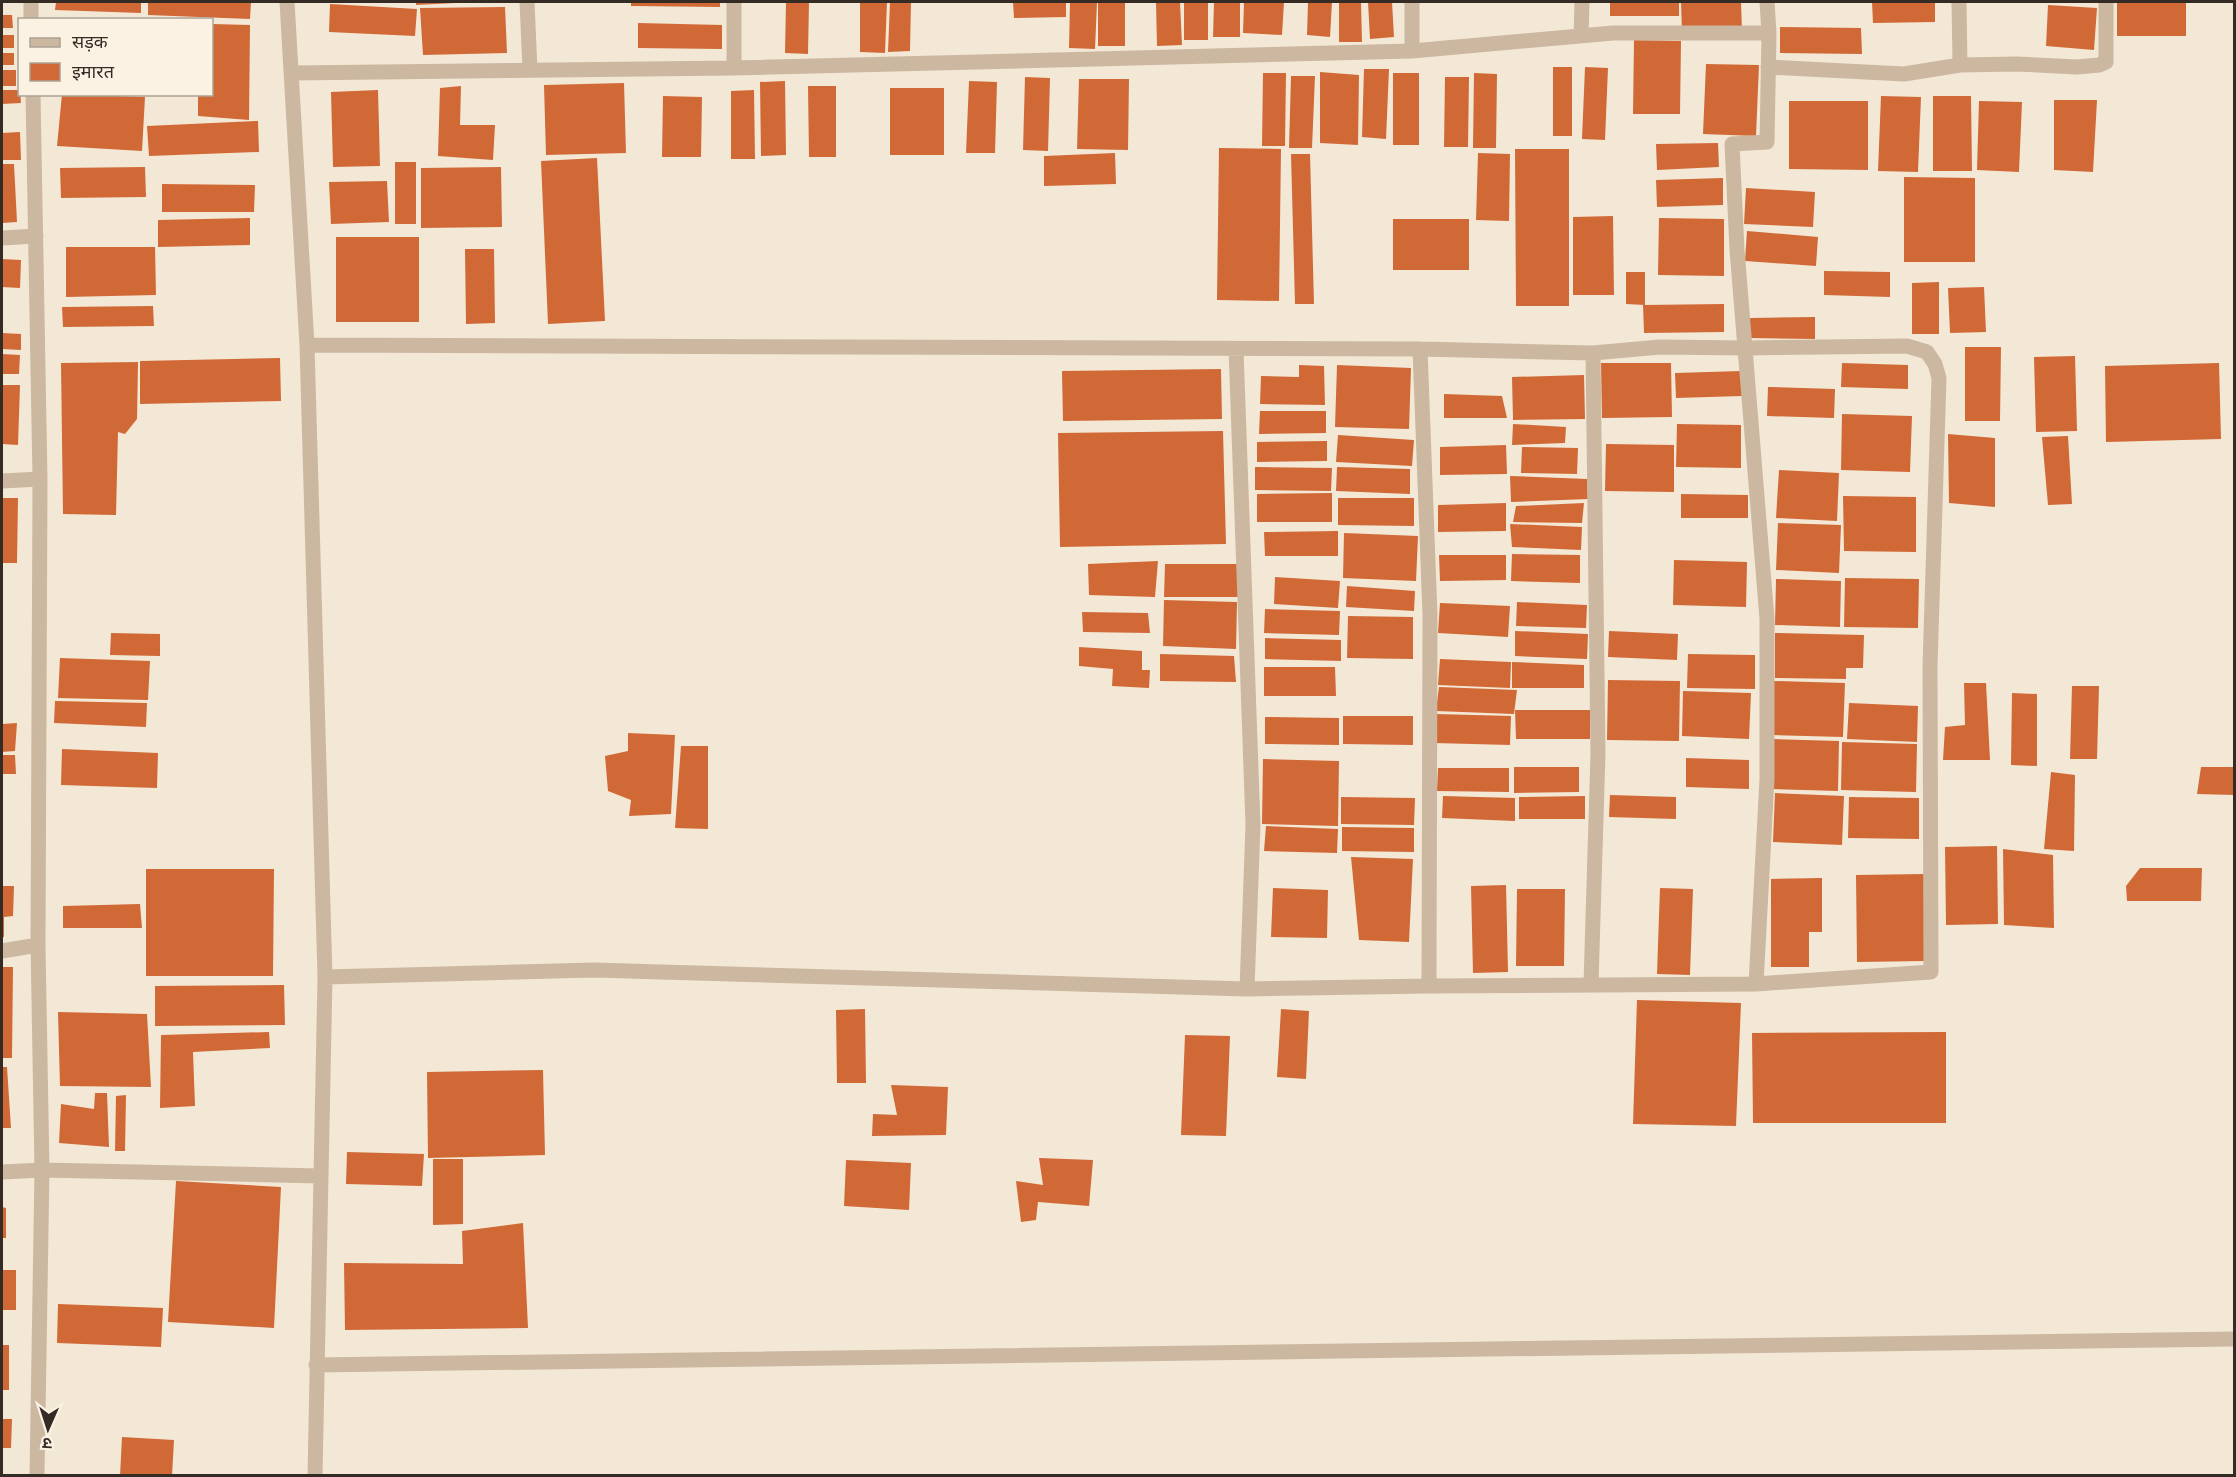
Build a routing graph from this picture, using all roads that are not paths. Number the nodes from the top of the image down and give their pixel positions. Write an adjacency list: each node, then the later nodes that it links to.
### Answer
1 (31, 2): 10 (street)
2 (287, 2): 18 (street)
3 (527, 2): 17 (street)
4 (734, 2): 16 (street)
5 (1412, 2): 13 (street)
6 (1582, 2): 12 (street)
7 (1767, 2): 11 (street)
8 (1959, 2): 14 (street)
9 (2106, 2): 14 (street)
10 (31, 18)
11 (1769, 33): 12 (street); 15 (street)
12 (1581, 36): 13 (street)
13 (1412, 51): 16 (street)
14 (1960, 65): 15 (street)
15 (1768, 67): 23 (street)
16 (734, 68): 17 (street)
17 (530, 70): 18 (street)
18 (292, 73): 22 (street)
19 (33, 96): 20 (street)
20 (36, 236): 21 (street); 27 (street)
21 (2, 238)
22 (307, 345): 24 (street); 31 (street)
23 (1745, 348): 26 (street); 33 (street); 33 (street)
24 (1236, 349): 25 (street); 35 (street)
25 (1420, 349): 26 (street); 34 (street)
26 (1593, 353): 32 (street)
27 (40, 478): 28 (street); 29 (street)
28 (2, 481)
29 (38, 945): 30 (street); 36 (street)
30 (2, 951)
31 (325, 977): 35 (street); 38 (street)
32 (1591, 984): 33 (street); 34 (street)
33 (1756, 984)
34 (1429, 986): 35 (street)
35 (1247, 989)
36 (42, 1170): 37 (street); 38 (street); 41 (street)
37 (2, 1172)
38 (320, 1176): 40 (street)
39 (2235, 1339): 40 (street)
40 (316, 1365): 42 (street)
41 (37, 1476)
42 (315, 1476)

